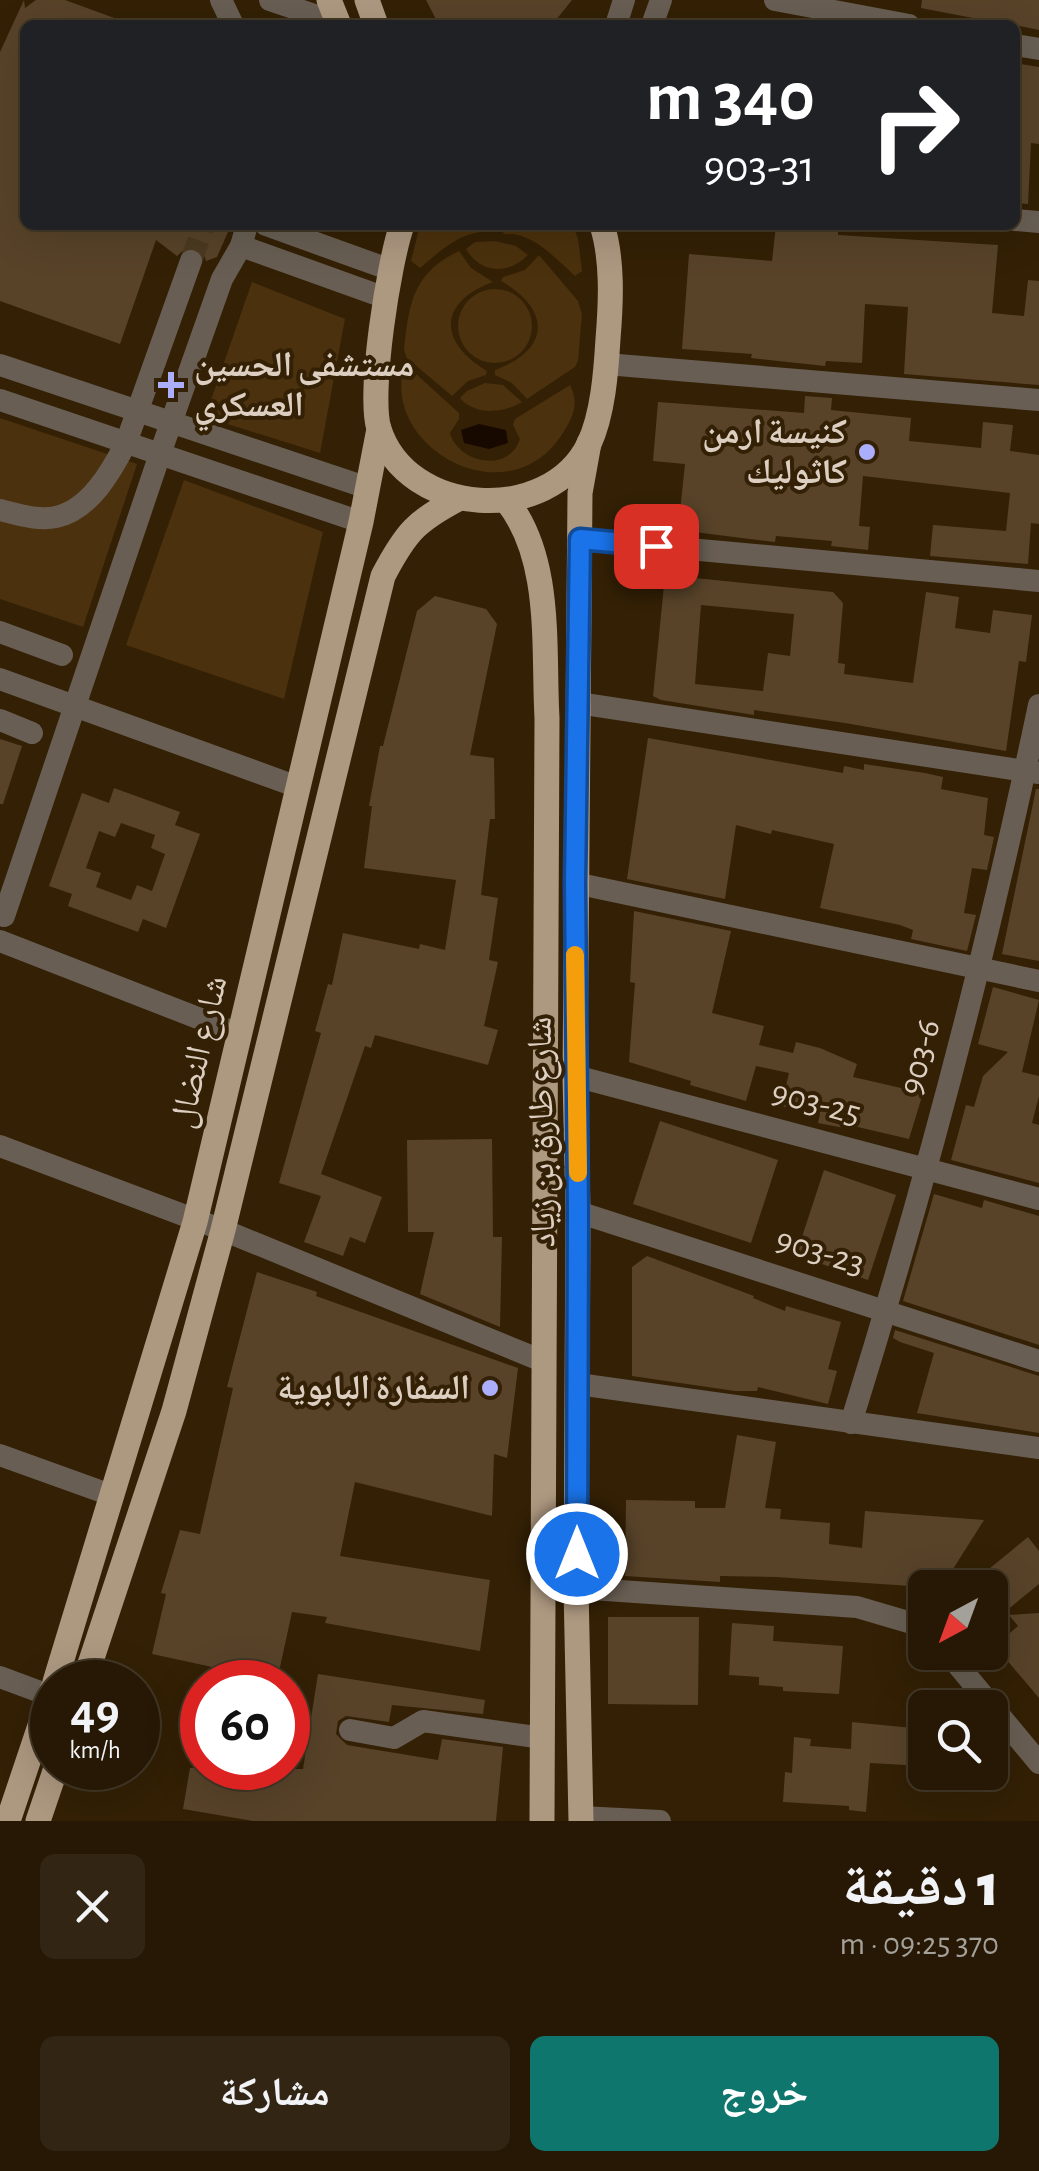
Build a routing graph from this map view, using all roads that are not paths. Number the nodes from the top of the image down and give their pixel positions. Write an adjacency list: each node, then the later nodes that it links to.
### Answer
1 (270, 0): 3 (street)
2 (775, 0): 4 (street)
3 (335, 16)
4 (882, 20)
5 (280, 230): 9 (street)
6 (399, 230): 9 (main road, شارع النضال)
7 (603, 230): 13 (main road, شارع طارق بن زياد)
8 (244, 236): 10 (street); 11 (street)
9 (391, 270): 11 (main road, شارع النضال)
10 (222, 279): 17 (street); 19 (street)
11 (386, 298): 20 (main road, شارع النضال)
12 (0, 364): 14 (street)
13 (606, 364): 16 (street); 22 (main road, شارع طارق بن زياد)
14 (53, 382): 17 (street); 18 (street)
15 (0, 400): 18 (street)
16 (1039, 400)
17 (138, 411): 19 (street); 21 (street)
18 (43, 414): 21 (street)
19 (171, 422): 23 (street); 24 (street)
20 (379, 428): 24 (main road, شارع النضال); 25 (main road)
21 (126, 442): 23 (street); 27 (street)
22 (589, 443): 26 (main road); 29 (main road, شارع طارق بن زياد)
23 (160, 454): 28 (street); 36 (street)
24 (368, 488): 28 (main road, شارع النضال)
25 (460, 498): 26 (main road); 53 (main road, شارع النضال)
26 (506, 500): 56 (main road, شارع طارق بن زياد)
27 (0, 510)
28 (361, 522): 40 (main road, شارع النضال)
29 (580, 539): 30 (street); 34 (main road, شارع طارق بن زياد)
30 (1039, 581)
31 (0, 632): 32 (street)
32 (62, 655)
33 (0, 679): 36 (street)
34 (578, 704): 39 (street); 41 (main road, شارع طارق بن زياد)
35 (1039, 705): 39 (street, 903-6)
36 (76, 706): 40 (street); 42 (street)
37 (0, 720): 38 (street)
38 (32, 733)
39 (1032, 772): 44 (street, 903-6)
40 (298, 787): 46 (main road, شارع النضال)
41 (575, 883): 44 (street); 47 (main road, شارع طارق بن زياد)
42 (4, 916)
43 (0, 941): 46 (street)
44 (980, 969): 45 (street); 49 (street, 903-6)
45 (1039, 981)
46 (238, 1034): 52 (main road, شارع النضال)
47 (576, 1076): 49 (street, 903-25); 51 (main road, شارع طارق بن زياد)
48 (0, 1146): 52 (street)
49 (926, 1168): 50 (street, 903-25); 54 (street, 903-6)
50 (1039, 1199)
51 (578, 1212): 54 (street, 903-23); 57 (main road, شارع طارق بن زياد)
52 (195, 1222): 53 (street); 61 (main road, شارع النضال)
53 (224, 1230): 56 (street); 65 (main road, شارع النضال)
54 (886, 1310): 55 (street, 903-23); 58 (street, 903-6)
55 (1039, 1361)
56 (545, 1362): 70 (main road, شارع طارق بن زياد)
57 (578, 1384): 58 (street); 62 (main road, شارع طارق بن زياد)
58 (851, 1422): 59 (street)
59 (1039, 1448)
60 (0, 1455): 61 (street)
61 (111, 1495): 64 (main road, شارع النضال)
62 (576, 1588): 63 (street); 74 (main road, شارع طارق بن زياد)
63 (908, 1622)
64 (62, 1660)
65 (91, 1660)
66 (961, 1670): 72 (street)
67 (0, 1678): 68 (street)
68 (30, 1684)
69 (350, 1730): 70 (street)
70 (543, 1738): 77 (main road, شارع طارق بن زياد)
71 (30, 1756): 75 (main road, شارع النضال)
72 (1039, 1763)
73 (49, 1790): 76 (main road)
74 (582, 1819): 78 (street)
75 (8, 1821)
76 (38, 1821)
77 (542, 1821)
78 (660, 1821)

